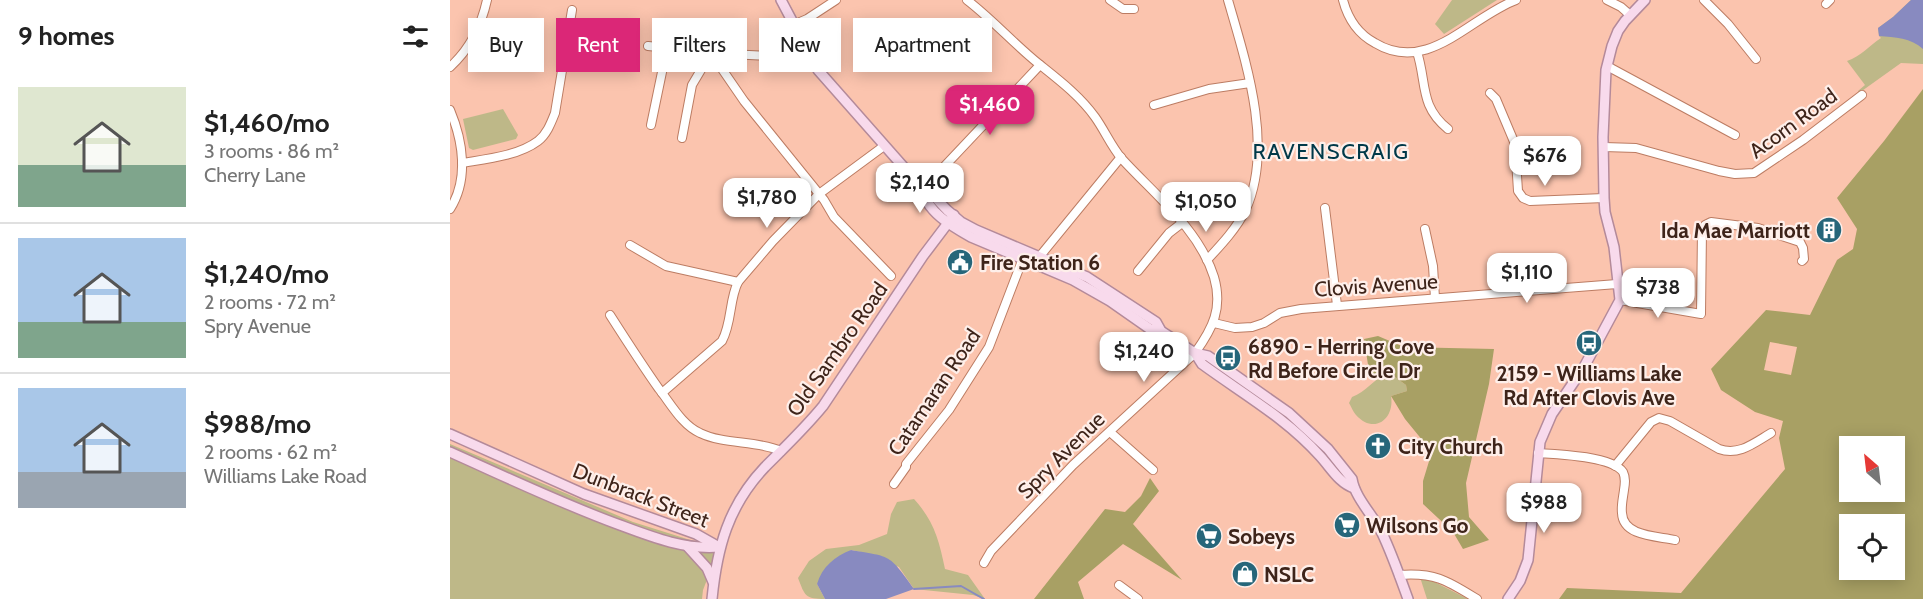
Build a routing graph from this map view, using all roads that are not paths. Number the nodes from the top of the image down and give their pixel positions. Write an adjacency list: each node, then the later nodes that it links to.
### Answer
1 (487, 0): 23 (street)
2 (781, 0): 15 (main road)
3 (836, 0): 16 (street)
4 (967, 0): 21 (street)
5 (1110, 0): 12 (street)
6 (1228, 0): 28 (street)
7 (1343, 0): 19 (street)
8 (1516, 0): 19 (street)
9 (1607, 0): 14 (street)
10 (1645, 0): 14 (main road)
11 (1704, 0): 20 (street)
12 (1134, 9)
13 (572, 10): 40 (street)
14 (1630, 15): 22 (main road)
15 (789, 18)
16 (809, 18)
17 (648, 46): 18 (street)
18 (652, 46)
19 (1417, 52): 34 (street)
20 (1756, 59)
21 (1040, 64): 39 (street); 41 (street)
22 (1607, 66): 35 (street); 38 (main road)
23 (450, 67)
24 (663, 72): 33 (street)
25 (699, 72): 36 (street)
26 (724, 72): 42 (street)
27 (820, 72): 37 (main road)
28 (1250, 83): 31 (street); 52 (street)
29 (1490, 93): 43 (street)
30 (1862, 95): 38 (street, Acorn Road)
31 (1154, 105)
32 (450, 110): 40 (street)
33 (651, 125)
34 (1448, 129)
35 (1735, 135)
36 (682, 138)
37 (884, 146): 41 (main road); 42 (street)
38 (1604, 147): 43 (main road)
39 (1121, 157): 47 (street); 51 (street)
40 (462, 163): 45 (street)
41 (923, 189): 46 (main road)
42 (819, 194): 55 (street); 56 (street)
43 (1604, 198): 57 (main road)
44 (1325, 208): 60 (street)
45 (450, 209)
46 (951, 219): 50 (main road); 69 (main road, Old Sambro Road)
47 (1182, 223): 52 (street); 54 (street)
48 (1425, 229): 58 (street)
49 (630, 245): 56 (street)
50 (1025, 255): 51 (main road); 63 (main road); 74 (street, Catamaran Road)
51 (1040, 256): 63 (main road)
52 (1207, 261): 62 (street)
53 (1802, 261): 59 (street)
54 (1138, 271)
55 (891, 276)
56 (738, 282): 65 (street)
57 (1617, 284): 58 (street, Clovis Avenue); 59 (main road)
58 (1435, 298): 60 (street, Clovis Avenue)
59 (1620, 300): 71 (main road)
60 (1337, 305): 62 (street, Clovis Avenue)
61 (610, 315): 65 (street)
62 (1214, 323): 64 (street, Spry Avenue)
63 (1161, 330): 64 (main road)
64 (1195, 353): 66 (street, Spry Avenue); 79 (main road)
65 (662, 393): 69 (street)
66 (1110, 432): 73 (street); 78 (street, Spry Avenue)
67 (1771, 433): 72 (street)
68 (450, 434): 77 (main road, Dunbrack Street)
69 (781, 451): 77 (main road, Old Sambro Road)
70 (450, 452): 76 (main road, Dunbrack Street)
71 (1538, 453): 72 (street); 86 (main road)
72 (1615, 466): 75 (street)
73 (1153, 470)
74 (894, 484)
75 (1675, 540)
76 (687, 546): 77 (main road, Dunbrack Street); 80 (main road)
77 (719, 547): 80 (main road, Old Sambro Road)
78 (984, 563)
79 (1399, 575): 84 (main road); 85 (street)
80 (714, 584): 82 (main road, Old Sambro Road)
81 (1119, 585): 83 (street)
82 (712, 599)
83 (1138, 599)
84 (1408, 599)
85 (1477, 599)
86 (1508, 599)

